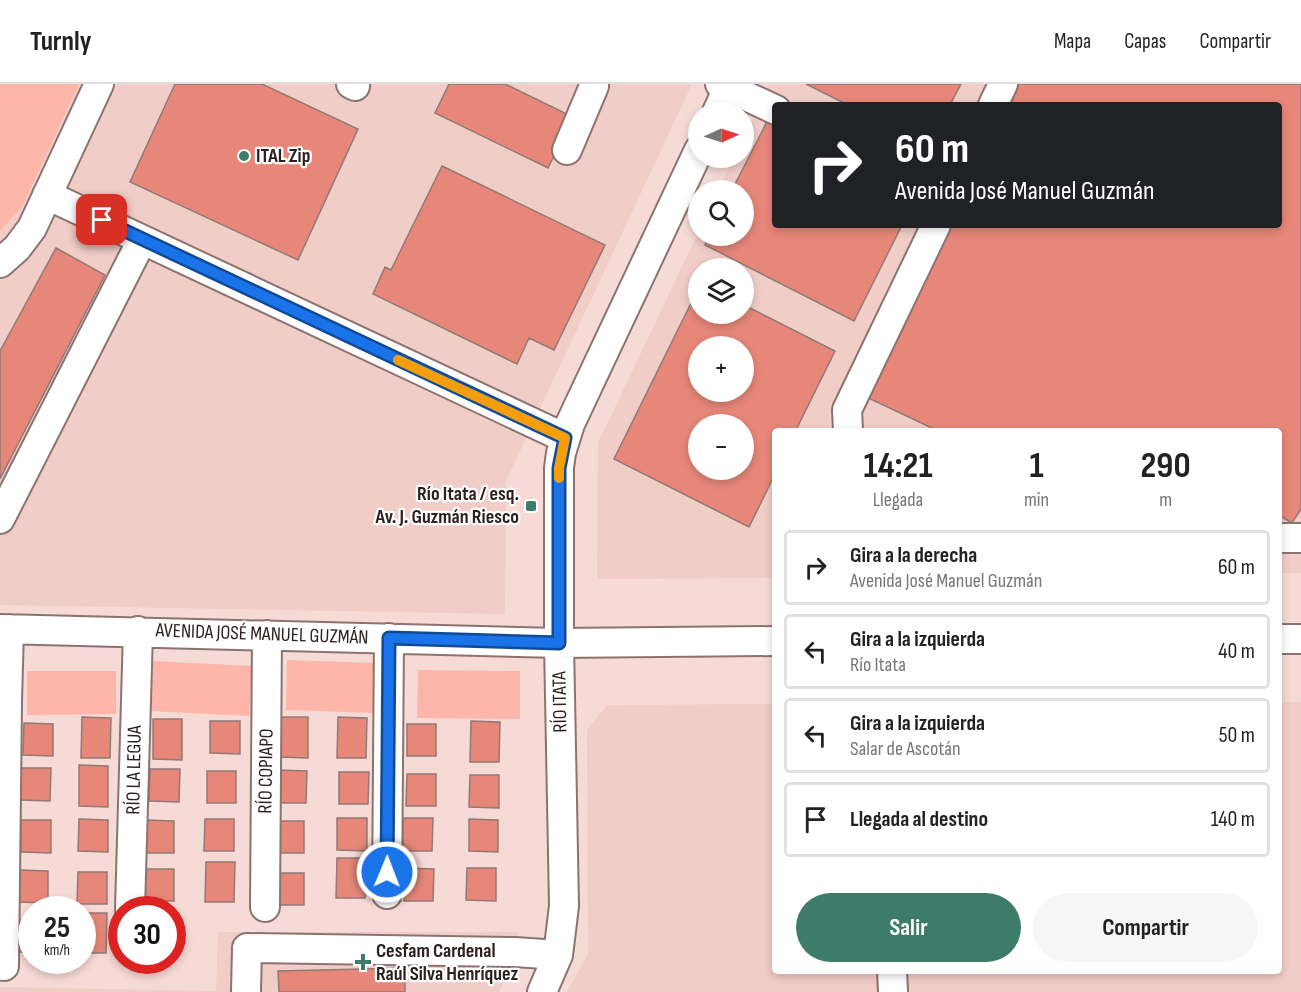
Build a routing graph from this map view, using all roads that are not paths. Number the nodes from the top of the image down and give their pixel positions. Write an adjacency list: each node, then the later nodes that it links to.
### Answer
1 (99, 84): 9 (street)
2 (1003, 84): 5 (street)
3 (593, 85): 7 (street)
4 (724, 92): 6 (street)
5 (994, 102)
6 (772, 109)
7 (567, 150)
8 (691, 168): 14 (street, RÍO ITATA)
9 (47, 195): 11 (street); 12 (street)
10 (935, 228): 13 (street)
11 (142, 240): 14 (street); 15 (street)
12 (0, 263)
13 (848, 428)
14 (565, 438): 25 (street, RÍO ITATA)
15 (0, 519)
16 (1282, 538): 17 (street)
17 (1301, 538)
18 (5, 629): 19 (street, AVENIDA JOSÉ MANUEL GUZMÁN); 26 (street)
19 (138, 631): 20 (street, AVENIDA JOSÉ MANUEL GUZMÁN); 28 (street, RÍO LA LEGUA)
20 (267, 635): 21 (street, AVENIDA JOSÉ MANUEL GUZMÁN); 29 (street, RÍO COPIAPO)
21 (389, 638): 25 (street, AVENIDA JOSÉ MANUEL GUZMÁN); 27 (street)
22 (1282, 639): 23 (street)
23 (1301, 639)
24 (772, 641): 25 (street, AVENIDA JOSÉ MANUEL GUZMÁN)
25 (559, 643): 30 (street, RÍO ITATA)
26 (3, 836): 31 (street)
27 (387, 894)
28 (130, 896)
29 (265, 907)
30 (558, 955): 33 (street); 34 (street, RÍO ITATA)
31 (3, 966)
32 (892, 974): 35 (street)
33 (246, 992)
34 (542, 992)
35 (893, 992)

